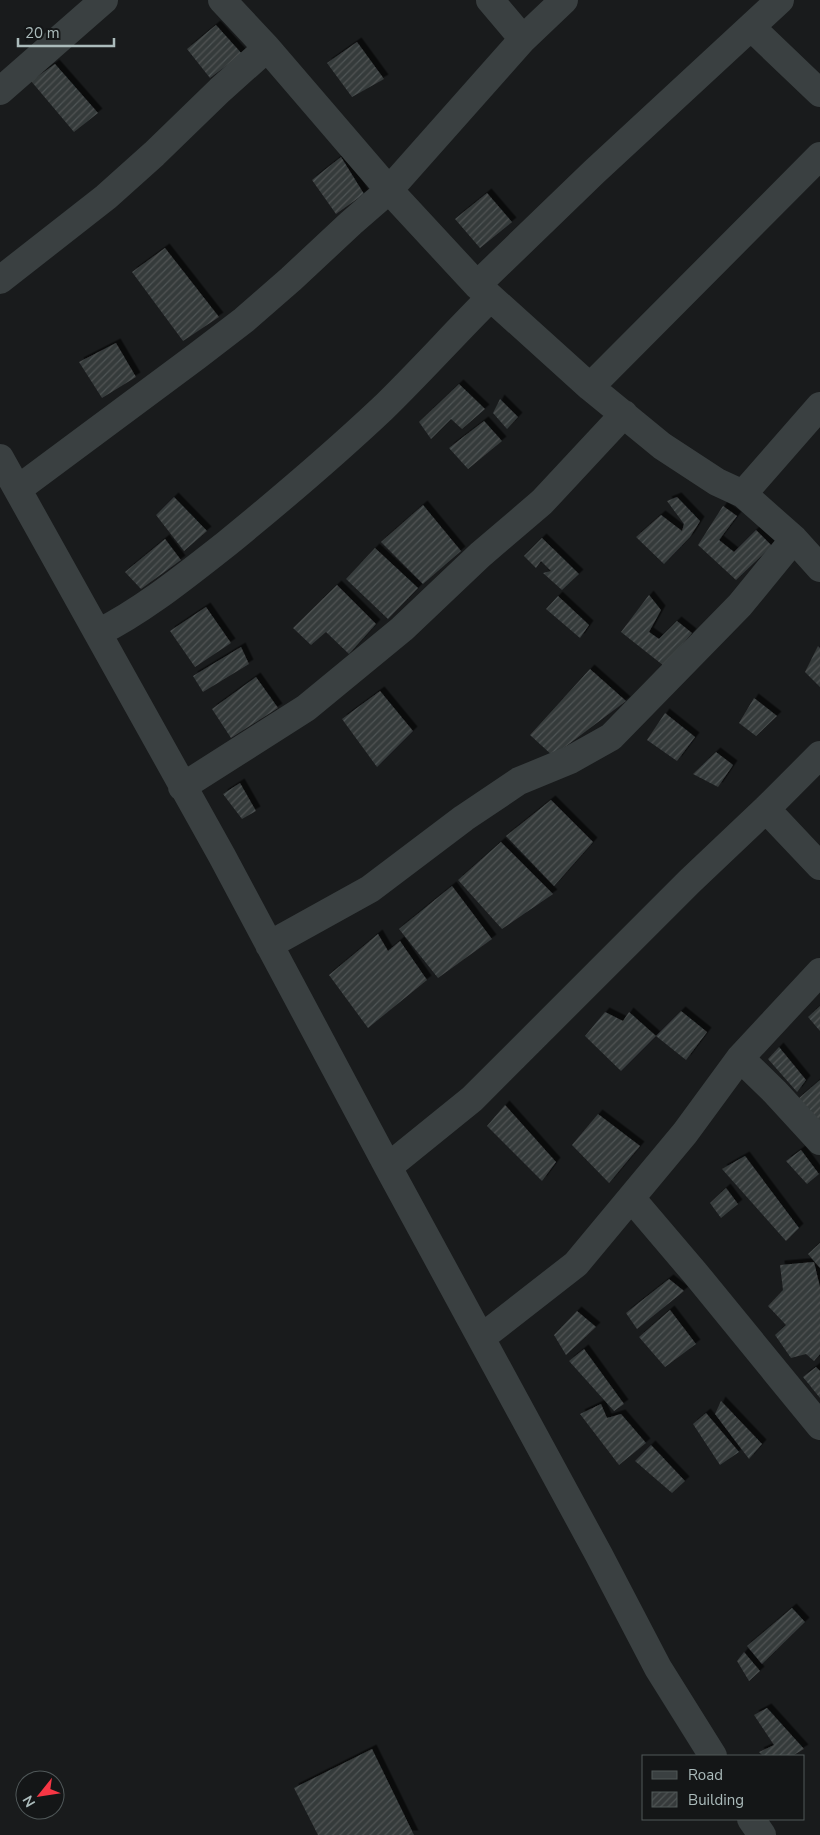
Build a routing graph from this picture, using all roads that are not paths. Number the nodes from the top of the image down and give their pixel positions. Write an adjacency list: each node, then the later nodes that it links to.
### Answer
1 (104, 0): 9 (street)
2 (222, 0): 8 (street)
3 (490, 0): 7 (street)
4 (564, 0): 7 (street)
5 (780, 0): 6 (street)
6 (751, 26): 10 (street); 14 (street)
7 (523, 39): 12 (street)
8 (267, 48): 12 (street); 13 (street)
9 (0, 91)
10 (820, 93)
11 (820, 156): 15 (street)
12 (389, 190): 14 (street); 19 (street)
13 (0, 280)
14 (484, 291): 15 (street); 23 (street)
15 (590, 387): 17 (street)
16 (820, 406): 20 (street)
17 (624, 414): 20 (street); 25 (street)
18 (0, 458): 19 (street)
19 (18, 489): 23 (street)
20 (743, 494): 21 (street)
21 (794, 539): 22 (street); 28 (street)
22 (820, 568)
23 (98, 633): 25 (street)
24 (820, 755): 26 (street)
25 (182, 786): 28 (street)
26 (766, 809): 27 (street); 32 (street)
27 (820, 866)
28 (269, 945): 32 (street)
29 (820, 972): 30 (street)
30 (740, 1058): 31 (street); 33 (street)
31 (820, 1141)
32 (388, 1167): 34 (street)
33 (632, 1199): 34 (street); 35 (street)
34 (481, 1338): 36 (street)
35 (820, 1426)
36 (712, 1755)
37 (753, 1820): 38 (street)
38 (762, 1835)

